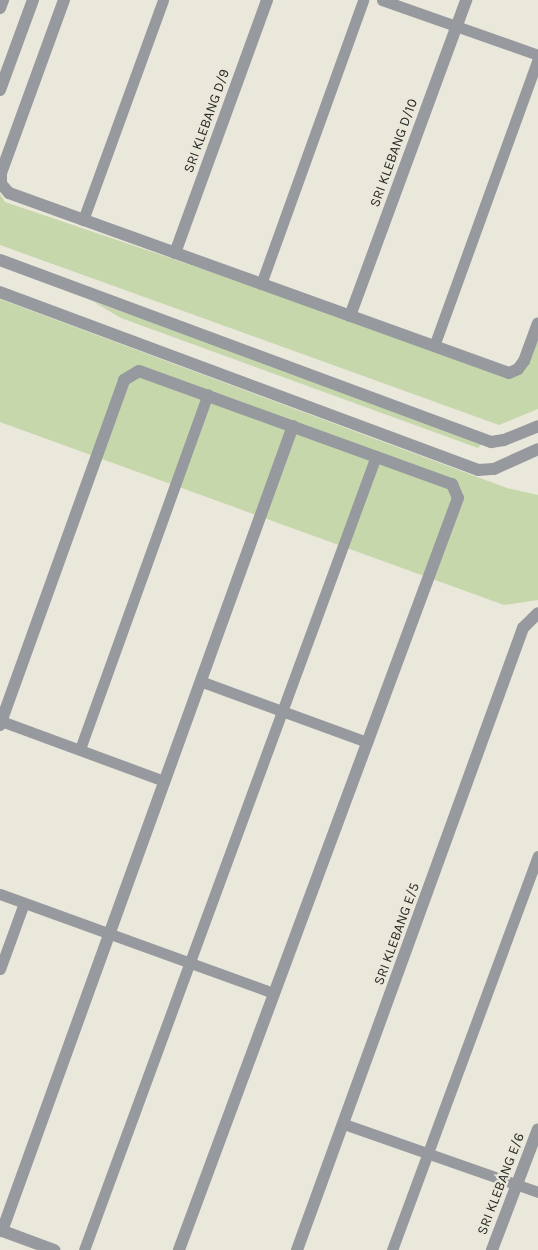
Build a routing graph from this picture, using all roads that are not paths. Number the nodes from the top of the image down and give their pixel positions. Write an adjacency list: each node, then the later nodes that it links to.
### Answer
1 (3, 0): 9 (street)
2 (33, 0): 13 (street)
3 (64, 0): 14 (street)
4 (163, 0): 14 (lane)
5 (267, 0): 15 (street, SRI KLEBANG D/9)
6 (363, 0): 17 (lane)
7 (382, 0): 10 (lane)
8 (466, 0): 10 (street, SRI KLEBANG D/10)
9 (0, 8)
10 (455, 28): 11 (lane); 19 (street, SRI KLEBANG D/10)
11 (538, 55)
12 (538, 59): 21 (lane)
13 (0, 90)
14 (83, 220): 15 (street)
15 (175, 253): 17 (street)
16 (0, 260): 24 (street)
17 (261, 284): 19 (street)
18 (0, 292): 25 (street)
19 (350, 316): 21 (street)
20 (538, 323): 21 (street)
21 (434, 346)
22 (208, 394): 23 (street); 30 (street); 32 (lane)
23 (293, 426): 26 (street); 28 (street)
24 (538, 426)
25 (538, 449)
26 (376, 456): 29 (lane); 31 (street)
27 (538, 613): 41 (street, SRI KLEBANG E/5)
28 (200, 681): 29 (lane); 33 (street)
29 (283, 712): 31 (lane); 38 (lane)
30 (1, 723): 32 (lane)
31 (368, 742): 40 (street)
32 (80, 749): 33 (lane)
33 (164, 781): 37 (street)
34 (538, 856): 43 (lane)
35 (0, 894): 36 (lane)
36 (24, 902): 37 (lane); 39 (lane)
37 (109, 934): 38 (lane); 46 (street)
38 (187, 962): 40 (lane); 48 (lane)
39 (0, 969)
40 (274, 993): 49 (street)
41 (344, 1124): 43 (lane); 50 (street, SRI KLEBANG E/5)
42 (538, 1129): 44 (street, SRI KLEBANG E/6)
43 (429, 1153): 44 (lane); 51 (lane)
44 (517, 1184): 45 (lane); 52 (street, SRI KLEBANG E/6)
45 (538, 1192)
46 (1, 1230): 47 (street)
47 (54, 1250)
48 (84, 1250)
49 (179, 1250)
50 (297, 1250)
51 (392, 1250)
52 (492, 1250)

